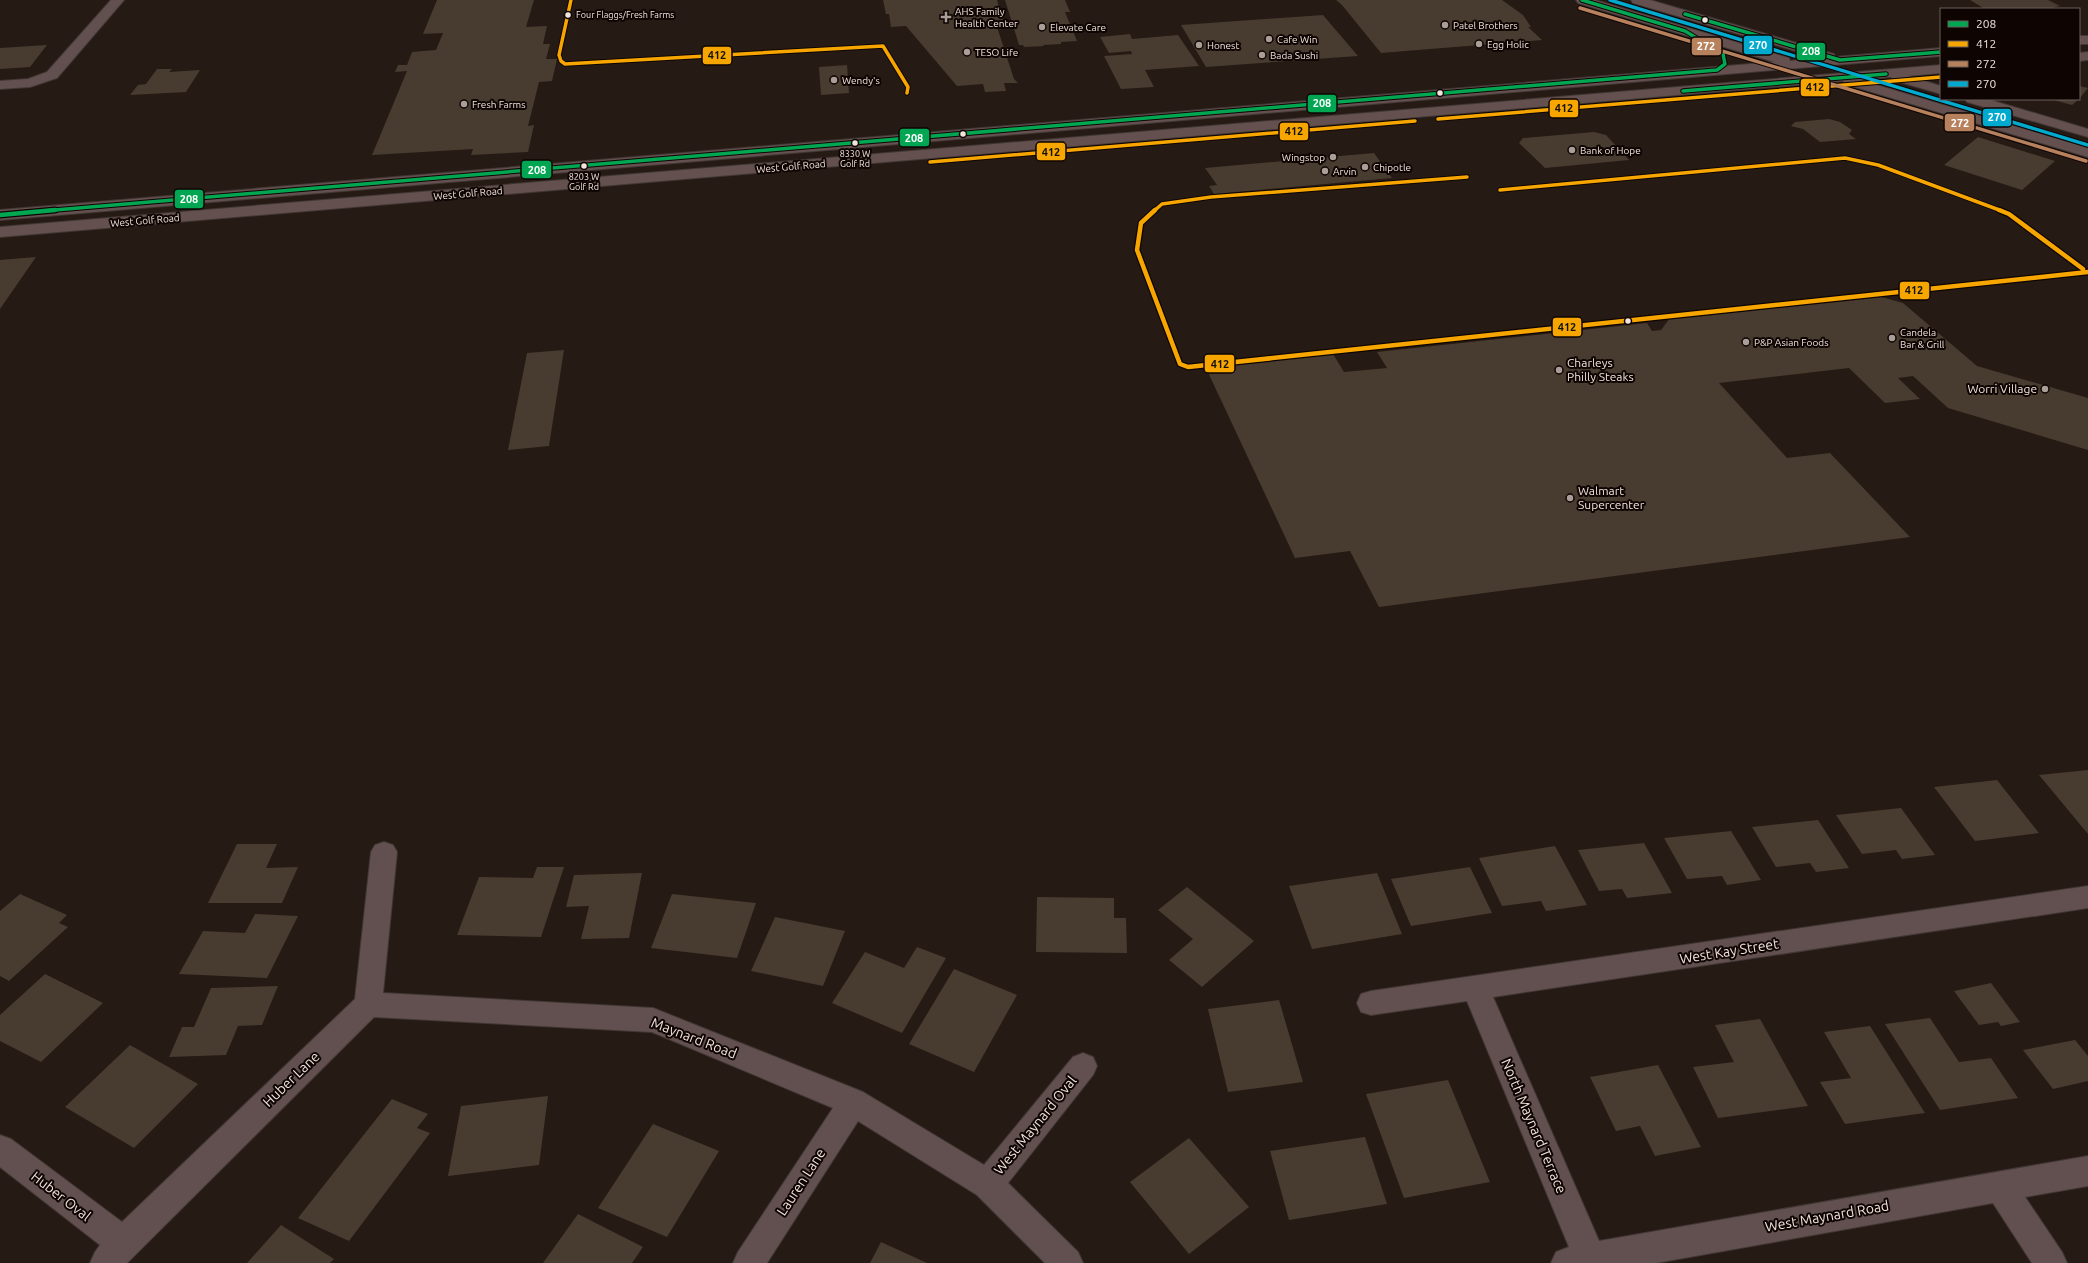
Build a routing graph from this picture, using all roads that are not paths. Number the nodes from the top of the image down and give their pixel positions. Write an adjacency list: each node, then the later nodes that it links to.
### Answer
1 (118, 0): 12 (street)
2 (1582, 0): 4 (main road)
3 (1637, 0): 6 (main road)
4 (1685, 31): 7 (main road); 9 (main road)
5 (1940, 52): 6 (main road, West Golf Road)
6 (1840, 60): 7 (main road, West Golf Road); 10 (main road)
7 (1794, 64): 9 (main road, West Golf Road); 11 (main road)
8 (1940, 69): 10 (main road, West Golf Road)
9 (1717, 70): 17 (main road, West Golf Road)
10 (1886, 74): 11 (main road, West Golf Road); 13 (main road)
11 (1839, 78): 16 (main road); 18 (main road, West Golf Road)
12 (0, 85)
13 (1940, 90)
14 (1975, 100): 15 (main road)
15 (2088, 133)
16 (2088, 152)
17 (0, 215)
18 (0, 232)
19 (384, 852): 23 (street)
20 (2088, 897): 21 (street, West Kay Street)
21 (1476, 989): 22 (street, West Kay Street); 31 (street, North Maynard Terrace)
22 (1371, 1003)
23 (368, 1004): 25 (street, Maynard Road); 30 (street, Huber Lane)
24 (1083, 1066): 28 (street, West Maynard Oval)
25 (853, 1102): 28 (street, Maynard Road); 32 (street, Lauren Lane)
26 (0, 1149): 30 (street, Huber Oval)
27 (2088, 1171): 29 (street, West Maynard Road)
28 (988, 1184): 33 (street)
29 (2000, 1186): 31 (street, West Maynard Road); 34 (street)
30 (114, 1253)
31 (1583, 1261)
32 (749, 1263)
33 (1067, 1263)
34 (2051, 1263)

